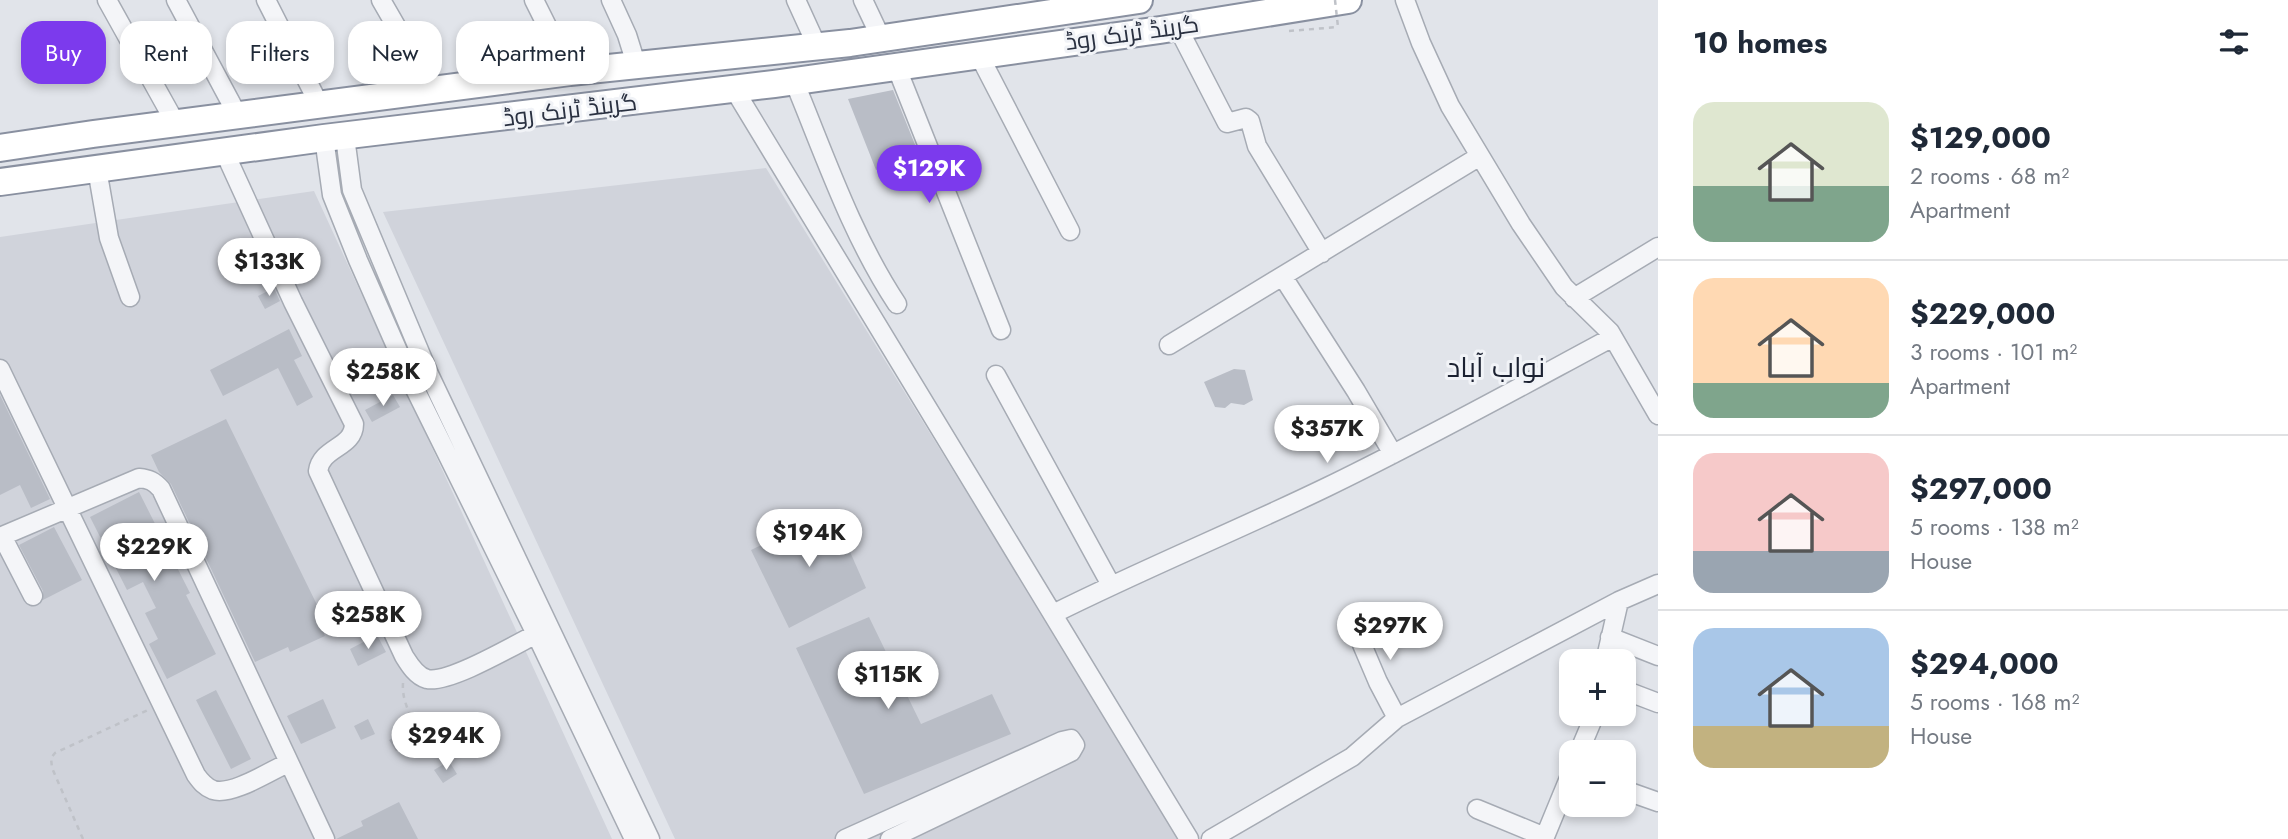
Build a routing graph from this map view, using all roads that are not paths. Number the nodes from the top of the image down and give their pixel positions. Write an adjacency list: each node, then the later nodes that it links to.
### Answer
1 (107, 0): 27 (street)
2 (176, 0): 26 (street)
3 (266, 0): 25 (street)
4 (381, 0): 23 (street)
5 (534, 0): 12 (street)
6 (611, 0): 17 (street)
7 (796, 0): 15 (street)
8 (863, 0): 14 (street)
9 (1348, 0): 13 (highway, گرینڈ ٹرنک روڈ)
10 (1405, 0): 32 (street)
11 (1130, 1): 14 (highway, گرینڈ ٹرنک روڈ)
12 (544, 21)
13 (1178, 27): 16 (highway, گرینڈ ٹرنک روڈ); 37 (street)
14 (881, 38): 15 (highway, گرینڈ ٹرنک روڈ)
15 (817, 46): 17 (highway, گرینڈ ٹرنک روڈ)
16 (979, 55): 18 (highway, گرینڈ ٹرنک روڈ); 35 (street)
17 (637, 66): 19 (highway, گرینڈ ٹرنک روڈ)
18 (896, 66): 20 (highway, گرینڈ ٹرنک روڈ); 42 (street)
19 (609, 69)
20 (794, 81): 22 (highway, گرینڈ ٹرنک روڈ); 41 (street)
21 (488, 84): 23 (highway, گرینڈ ٹرنک روڈ)
22 (734, 89): 28 (highway, گرینڈ ٹرنک روڈ); 55 (street)
23 (434, 92): 24 (highway, گرینڈ ٹرنک روڈ)
24 (405, 95): 25 (highway, گرینڈ ٹرنک روڈ); 28 (highway)
25 (320, 106): 26 (highway, گرینڈ ٹرنک روڈ)
26 (238, 116): 27 (highway, گرینڈ ٹرنک روڈ)
27 (176, 124): 30 (highway, گرینڈ ٹرنک روڈ)
28 (407, 130): 29 (highway, گرینڈ ٹرنک روڈ)
29 (334, 138): 31 (highway, گرینڈ ٹرنک روڈ); 57 (street)
30 (0, 148)
31 (224, 151): 33 (highway, گرینڈ ٹرنک روڈ); 57 (street)
32 (1480, 156): 37 (street); 40 (street)
33 (97, 169): 34 (highway, گرینڈ ٹرنک روڈ); 39 (street)
34 (0, 182)
35 (1070, 231)
36 (1658, 247): 40 (street)
37 (1321, 253): 38 (street)
38 (1283, 277): 44 (street); 48 (street)
39 (130, 297)
40 (1574, 298): 43 (street)
41 (897, 304)
42 (1001, 330)
43 (1612, 337): 47 (street); 48 (street)
44 (1169, 345)
45 (0, 369): 49 (street)
46 (996, 375): 52 (street)
47 (1658, 415)
48 (1393, 454): 52 (street)
49 (68, 507): 50 (street); 64 (street); 64 (street)
50 (1, 537): 53 (street)
51 (1658, 584): 54 (street)
52 (1111, 585): 55 (street)
53 (33, 596)
54 (1619, 601): 58 (street); 63 (street)
55 (1053, 614): 75 (street)
56 (1352, 621): 63 (street)
57 (543, 630): 71 (street); 72 (street)
58 (1610, 638): 59 (street); 60 (street)
59 (1608, 649)
60 (1658, 656)
61 (1636, 695): 62 (street)
62 (1658, 703)
63 (1397, 718): 76 (street)
64 (288, 762): 70 (street)
65 (1636, 794): 66 (street)
66 (1658, 802)
67 (1559, 803): 69 (street)
68 (1477, 809): 69 (street)
69 (1545, 838)
70 (325, 839)
71 (634, 839)
72 (650, 839)
73 (845, 839): 74 (street)
74 (890, 839)
75 (1189, 839)
76 (1211, 839)

